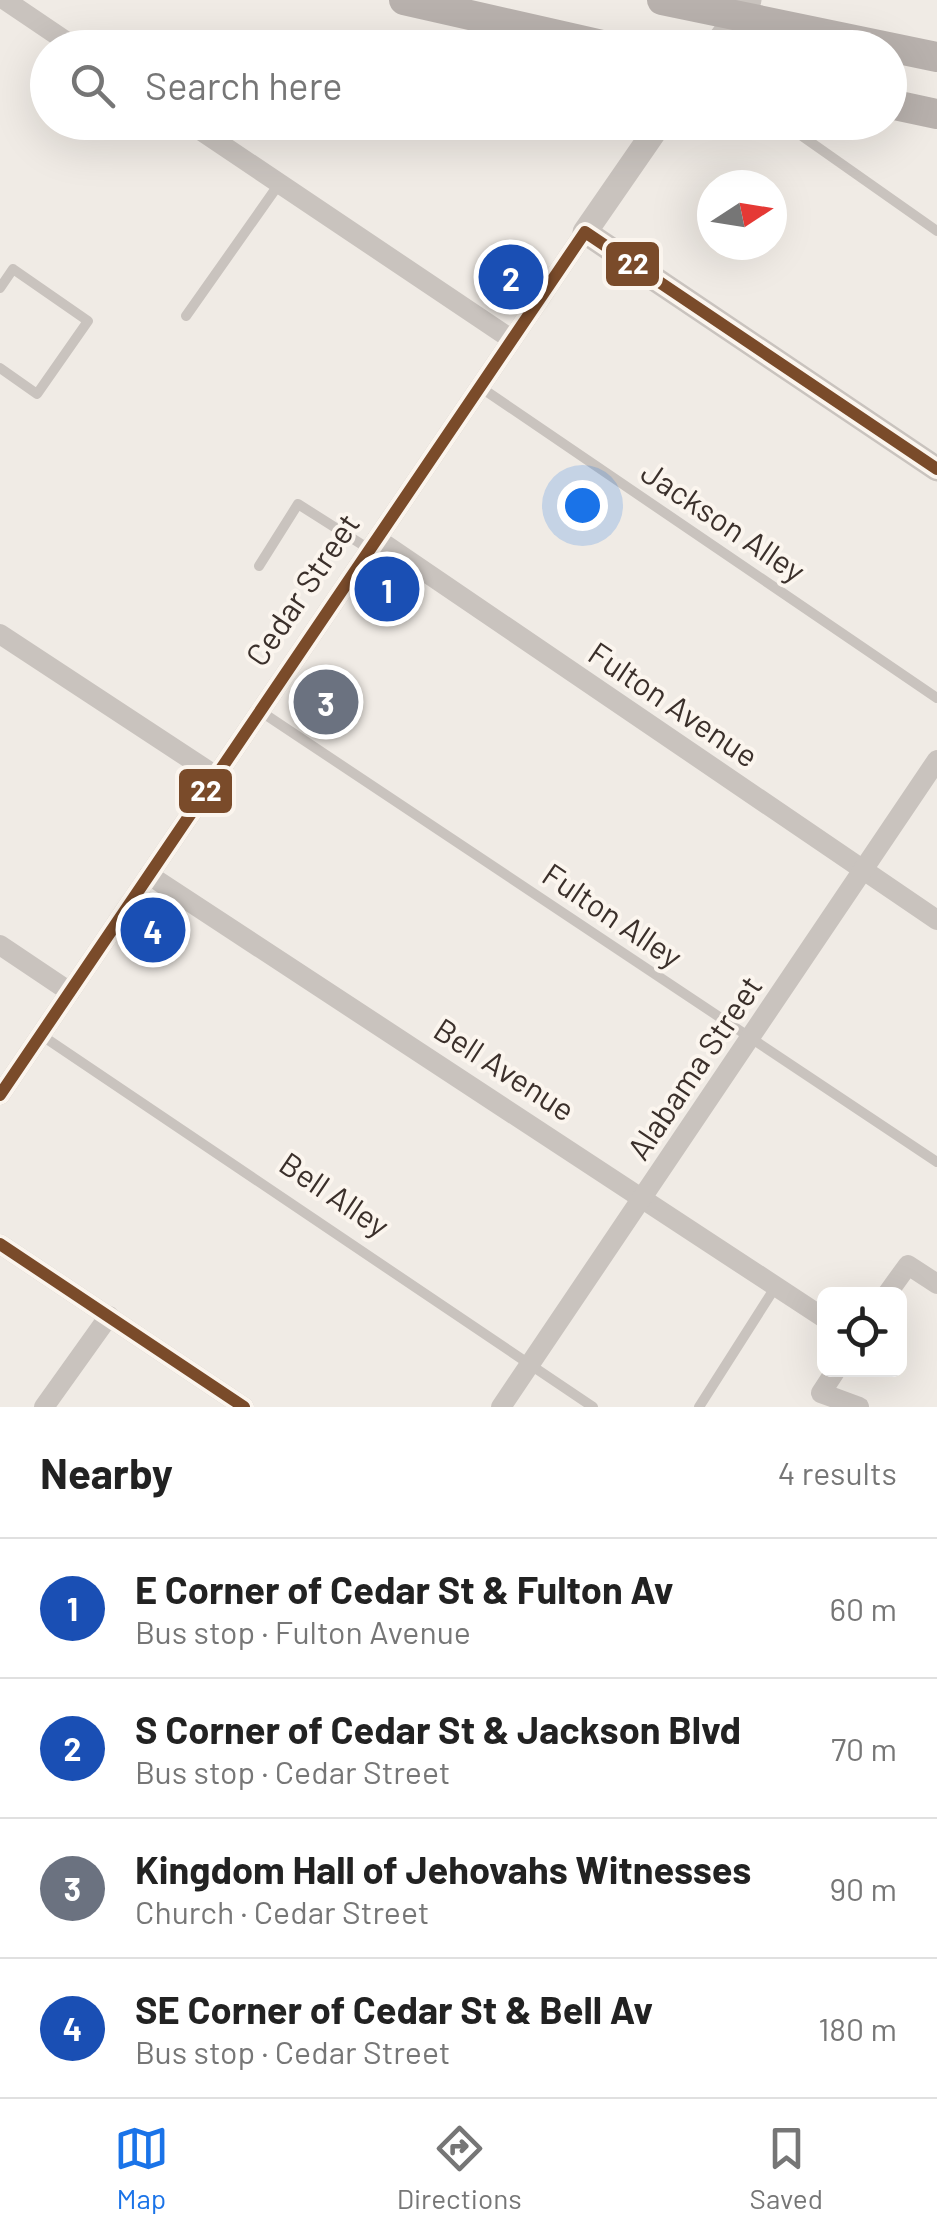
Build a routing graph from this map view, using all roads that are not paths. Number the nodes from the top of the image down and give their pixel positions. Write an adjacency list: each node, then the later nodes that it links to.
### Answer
1 (5, 0): 5 (street)
2 (404, 0): 6 (main road)
3 (662, 0): 4 (main road)
4 (743, 8): 7 (street); 8 (main road)
5 (49, 30)
6 (536, 30)
7 (727, 30)
8 (832, 30)
9 (907, 49): 10 (main road)
10 (937, 56)
11 (214, 140): 14 (street)
12 (649, 140): 16 (street, Cedar Street)
13 (808, 140): 15 (lane)
14 (279, 184): 18 (lane); 19 (street)
15 (937, 231)
16 (585, 232): 19 (street, Cedar Street); 22 (street)
17 (0, 288): 20 (lane)
18 (186, 316)
19 (511, 339): 21 (street, Cedar Street)
20 (0, 368)
21 (480, 387): 23 (street, Cedar Street); 26 (lane, Jackson Alley)
22 (937, 469)
23 (373, 544): 24 (lane); 27 (street, Cedar Street); 30 (street, Fulton Avenue)
24 (259, 566)
25 (0, 634): 29 (street)
26 (937, 698)
27 (260, 711): 29 (street, Cedar Street); 36 (lane, Fulton Alley)
28 (937, 760): 30 (street, Alabama Street)
29 (216, 776): 31 (street, Cedar Street)
30 (864, 872): 32 (street, Fulton Avenue); 36 (street, Alabama Street)
31 (149, 876): 34 (street, Cedar Street); 39 (street, Bell Avenue)
32 (937, 920)
33 (0, 945): 34 (street)
34 (70, 992): 35 (street, Cedar Street)
35 (40, 1035): 37 (street, Cedar Street); 46 (lane, Bell Alley)
36 (750, 1038): 38 (lane, Fulton Alley); 39 (street, Alabama Street)
37 (0, 1095)
38 (937, 1162)
39 (645, 1197): 42 (street, Bell Avenue); 46 (street, Alabama Street)
40 (0, 1244): 45 (street)
41 (937, 1284): 43 (street)
42 (776, 1286): 44 (street, Bell Avenue); 52 (lane)
43 (892, 1287)
44 (817, 1313)
45 (109, 1316): 48 (street); 49 (street)
46 (532, 1362): 50 (street, Alabama Street); 51 (lane, Bell Alley)
47 (832, 1377): 53 (street)
48 (44, 1407)
49 (244, 1407)
50 (500, 1407)
51 (593, 1407)
52 (699, 1407)
53 (859, 1407)

